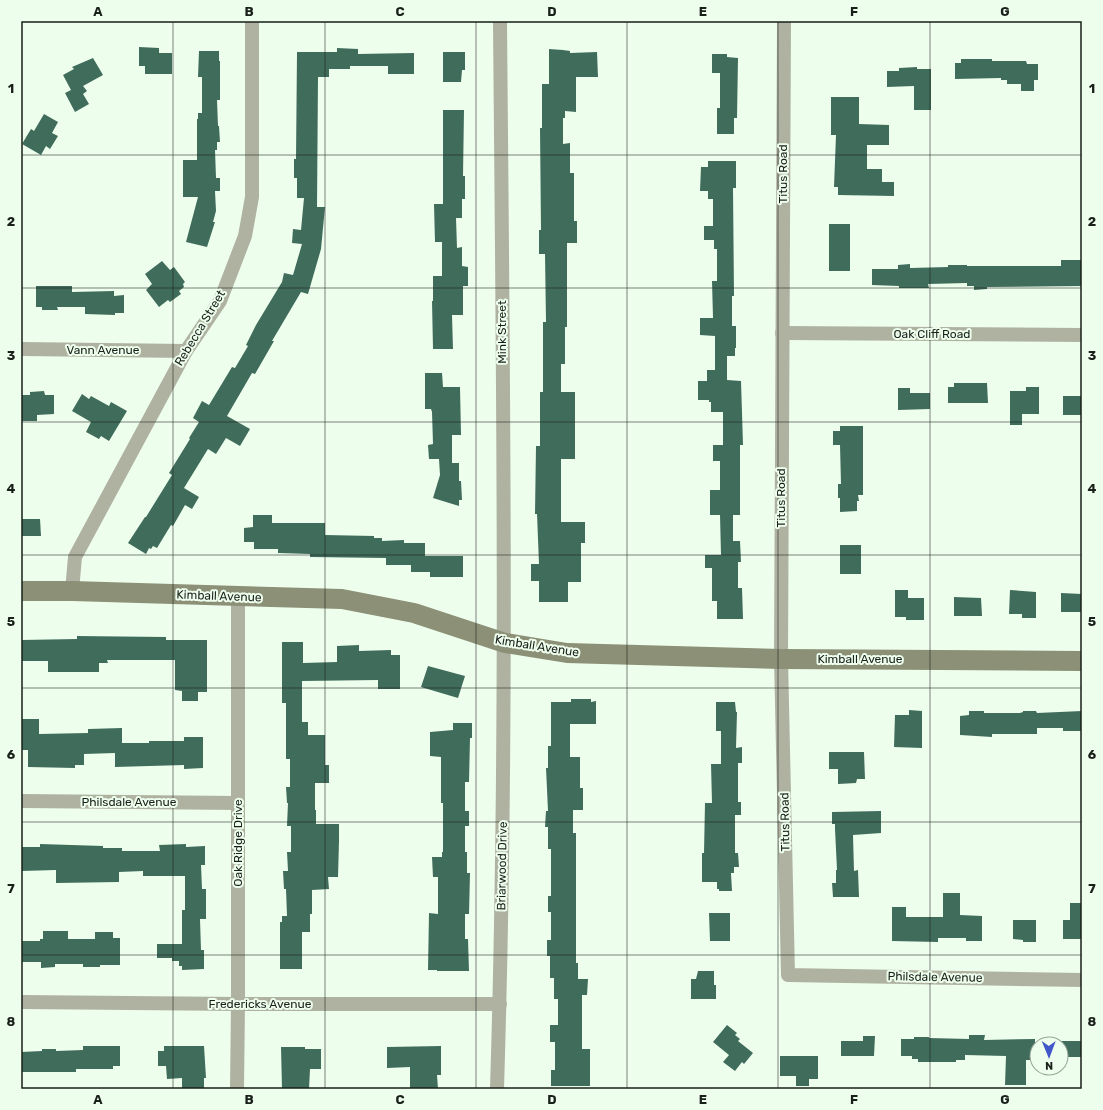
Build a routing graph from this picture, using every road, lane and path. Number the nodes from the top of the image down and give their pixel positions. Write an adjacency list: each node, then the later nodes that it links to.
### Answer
1 (252, 21): 7 (street, Rebecca Street)
2 (500, 21): 11 (street, Mink Street)
3 (784, 21): 4 (street, Titus Road)
4 (782, 333): 5 (street, Oak Cliff Road); 12 (street, Titus Road)
5 (1082, 335)
6 (21, 349): 7 (street, Vann Avenue)
7 (186, 351): 9 (street, Rebecca Street)
8 (21, 591): 9 (street, Kimball Avenue)
9 (72, 591): 10 (street, Kimball Avenue)
10 (238, 596): 11 (street, Kimball Avenue); 15 (street, Oak Ridge Drive)
11 (505, 643): 12 (street, Kimball Avenue); 20 (street, Briarwood Drive)
12 (781, 658): 13 (street, Kimball Avenue); 16 (street, Titus Road)
13 (1082, 661)
14 (21, 801): 15 (street, Philsdale Avenue)
15 (238, 802): 19 (street, Oak Ridge Drive)
16 (788, 975): 17 (street, Philsdale Avenue)
17 (1082, 980)
18 (21, 1002): 19 (street, Fredericks Avenue)
19 (238, 1004): 20 (street, Fredericks Avenue); 21 (street, Oak Ridge Drive)
20 (500, 1004): 22 (street, Briarwood Drive)
21 (237, 1089)
22 (497, 1089)

